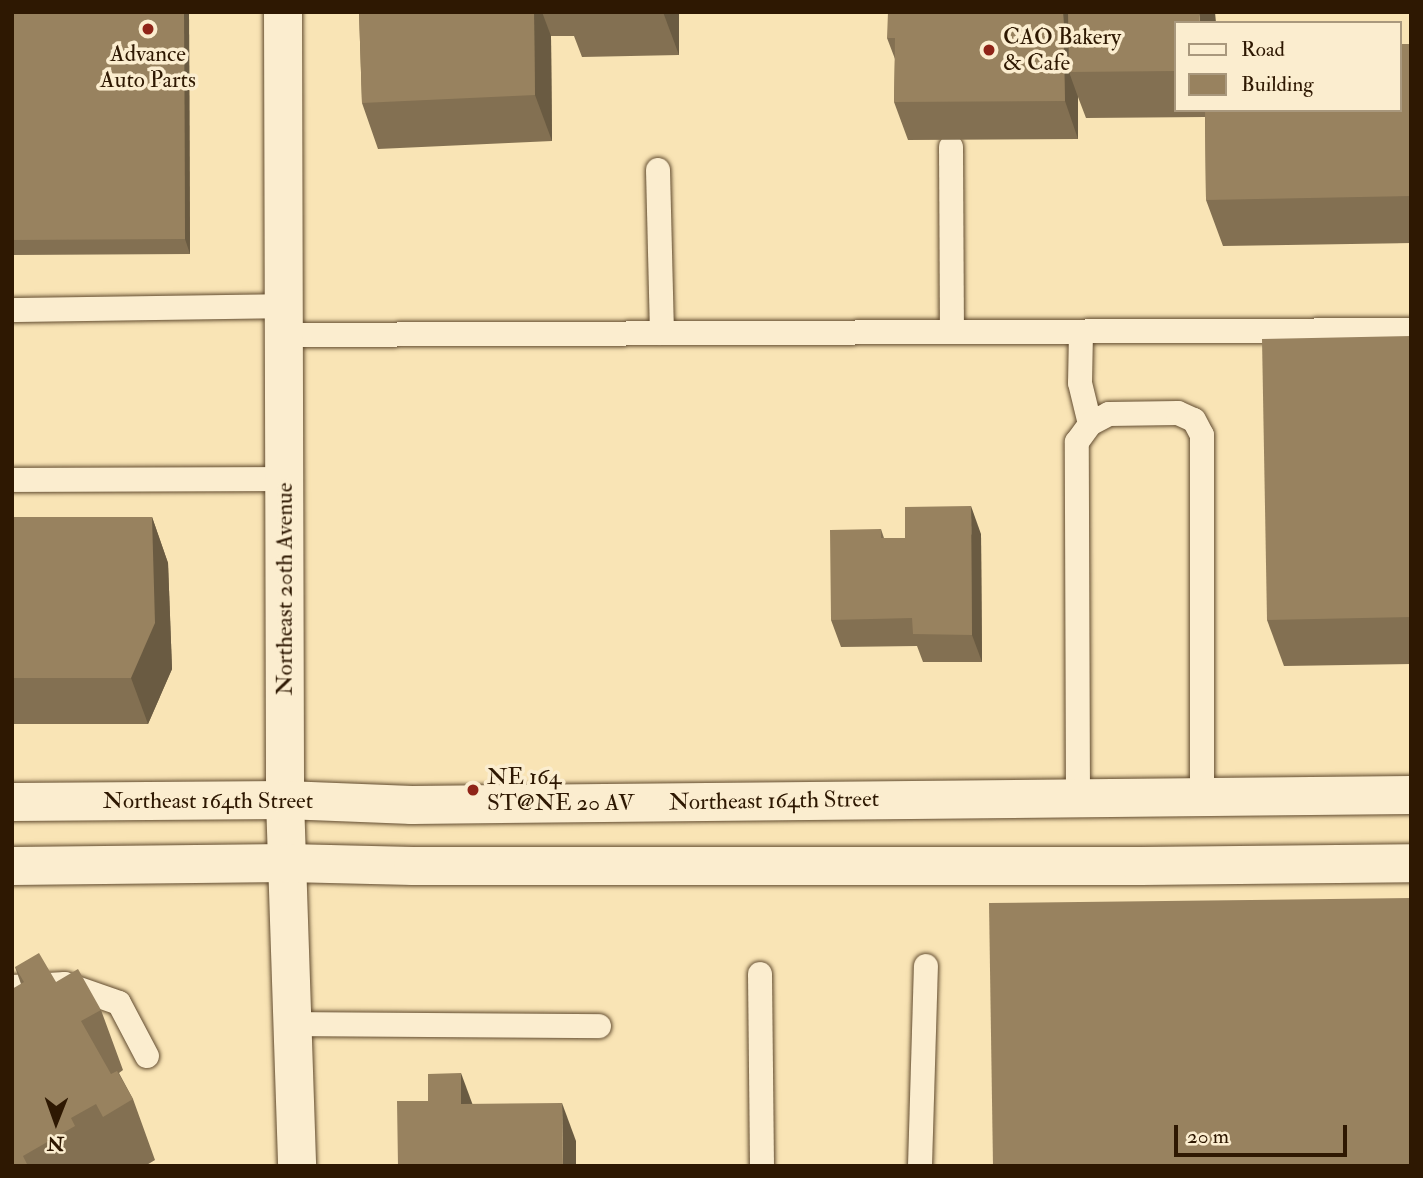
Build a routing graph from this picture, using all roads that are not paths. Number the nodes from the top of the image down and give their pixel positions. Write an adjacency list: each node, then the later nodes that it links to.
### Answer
1 (283, 12): 5 (street, Northeast 20th Avenue)
2 (951, 148): 7 (lane)
3 (658, 170): 9 (lane)
4 (12, 310): 5 (lane)
5 (284, 321): 9 (lane); 12 (street, Northeast 20th Avenue)
6 (1411, 330): 8 (lane)
7 (952, 332): 8 (lane); 9 (lane)
8 (1081, 332): 10 (lane)
9 (662, 333)
10 (1090, 424): 14 (lane); 15 (lane)
11 (12, 480): 12 (lane)
12 (284, 480): 16 (street, Northeast 20th Avenue)
13 (1411, 795): 15 (street, Northeast 164th Street)
14 (1078, 797): 15 (street, Northeast 164th Street); 16 (street, Northeast 164th Street)
15 (1202, 797)
16 (285, 800): 17 (street, Northeast 164th Street); 18 (street, Northeast 20th Avenue)
17 (12, 802)
18 (288, 863): 19 (street); 20 (street); 24 (street, Northeast 20th Avenue)
19 (1411, 863)
20 (12, 866)
21 (926, 966): 29 (lane)
22 (760, 974): 28 (lane)
23 (12, 987): 26 (lane)
24 (293, 1024): 25 (lane); 27 (street, Northeast 20th Avenue)
25 (599, 1026)
26 (147, 1056)
27 (297, 1166)
28 (762, 1166)
29 (920, 1166)

